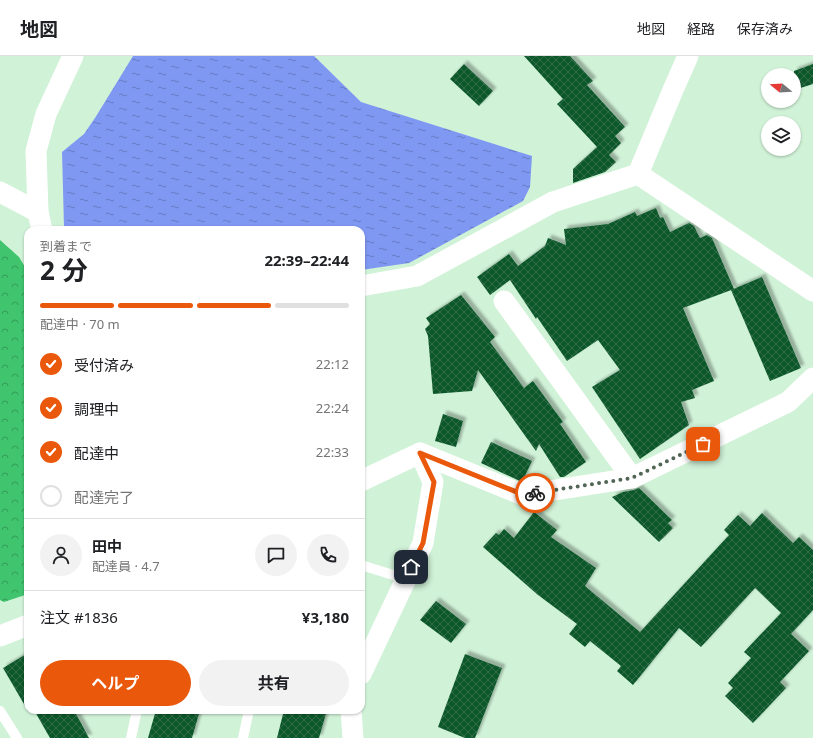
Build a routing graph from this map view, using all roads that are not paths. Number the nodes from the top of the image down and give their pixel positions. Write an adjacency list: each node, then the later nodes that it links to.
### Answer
1 (73, 56): 5 (street)
2 (688, 56): 3 (street)
3 (638, 174): 6 (street); 7 (street)
4 (0, 192): 5 (street)
5 (40, 221)
6 (365, 285)
7 (813, 291)
8 (504, 300): 11 (street)
9 (813, 378): 11 (street)
10 (420, 453): 11 (street); 12 (street); 14 (street)
11 (632, 478)
12 (365, 479)
13 (365, 566): 14 (lane)
14 (406, 579): 17 (street)
15 (24, 627): 16 (street)
16 (0, 636)
17 (365, 666)
18 (0, 710): 22 (lane)
19 (137, 714): 23 (lane)
20 (248, 714): 24 (lane)
21 (351, 714): 25 (street)
22 (17, 738)
23 (131, 738)
24 (243, 738)
25 (353, 738)

